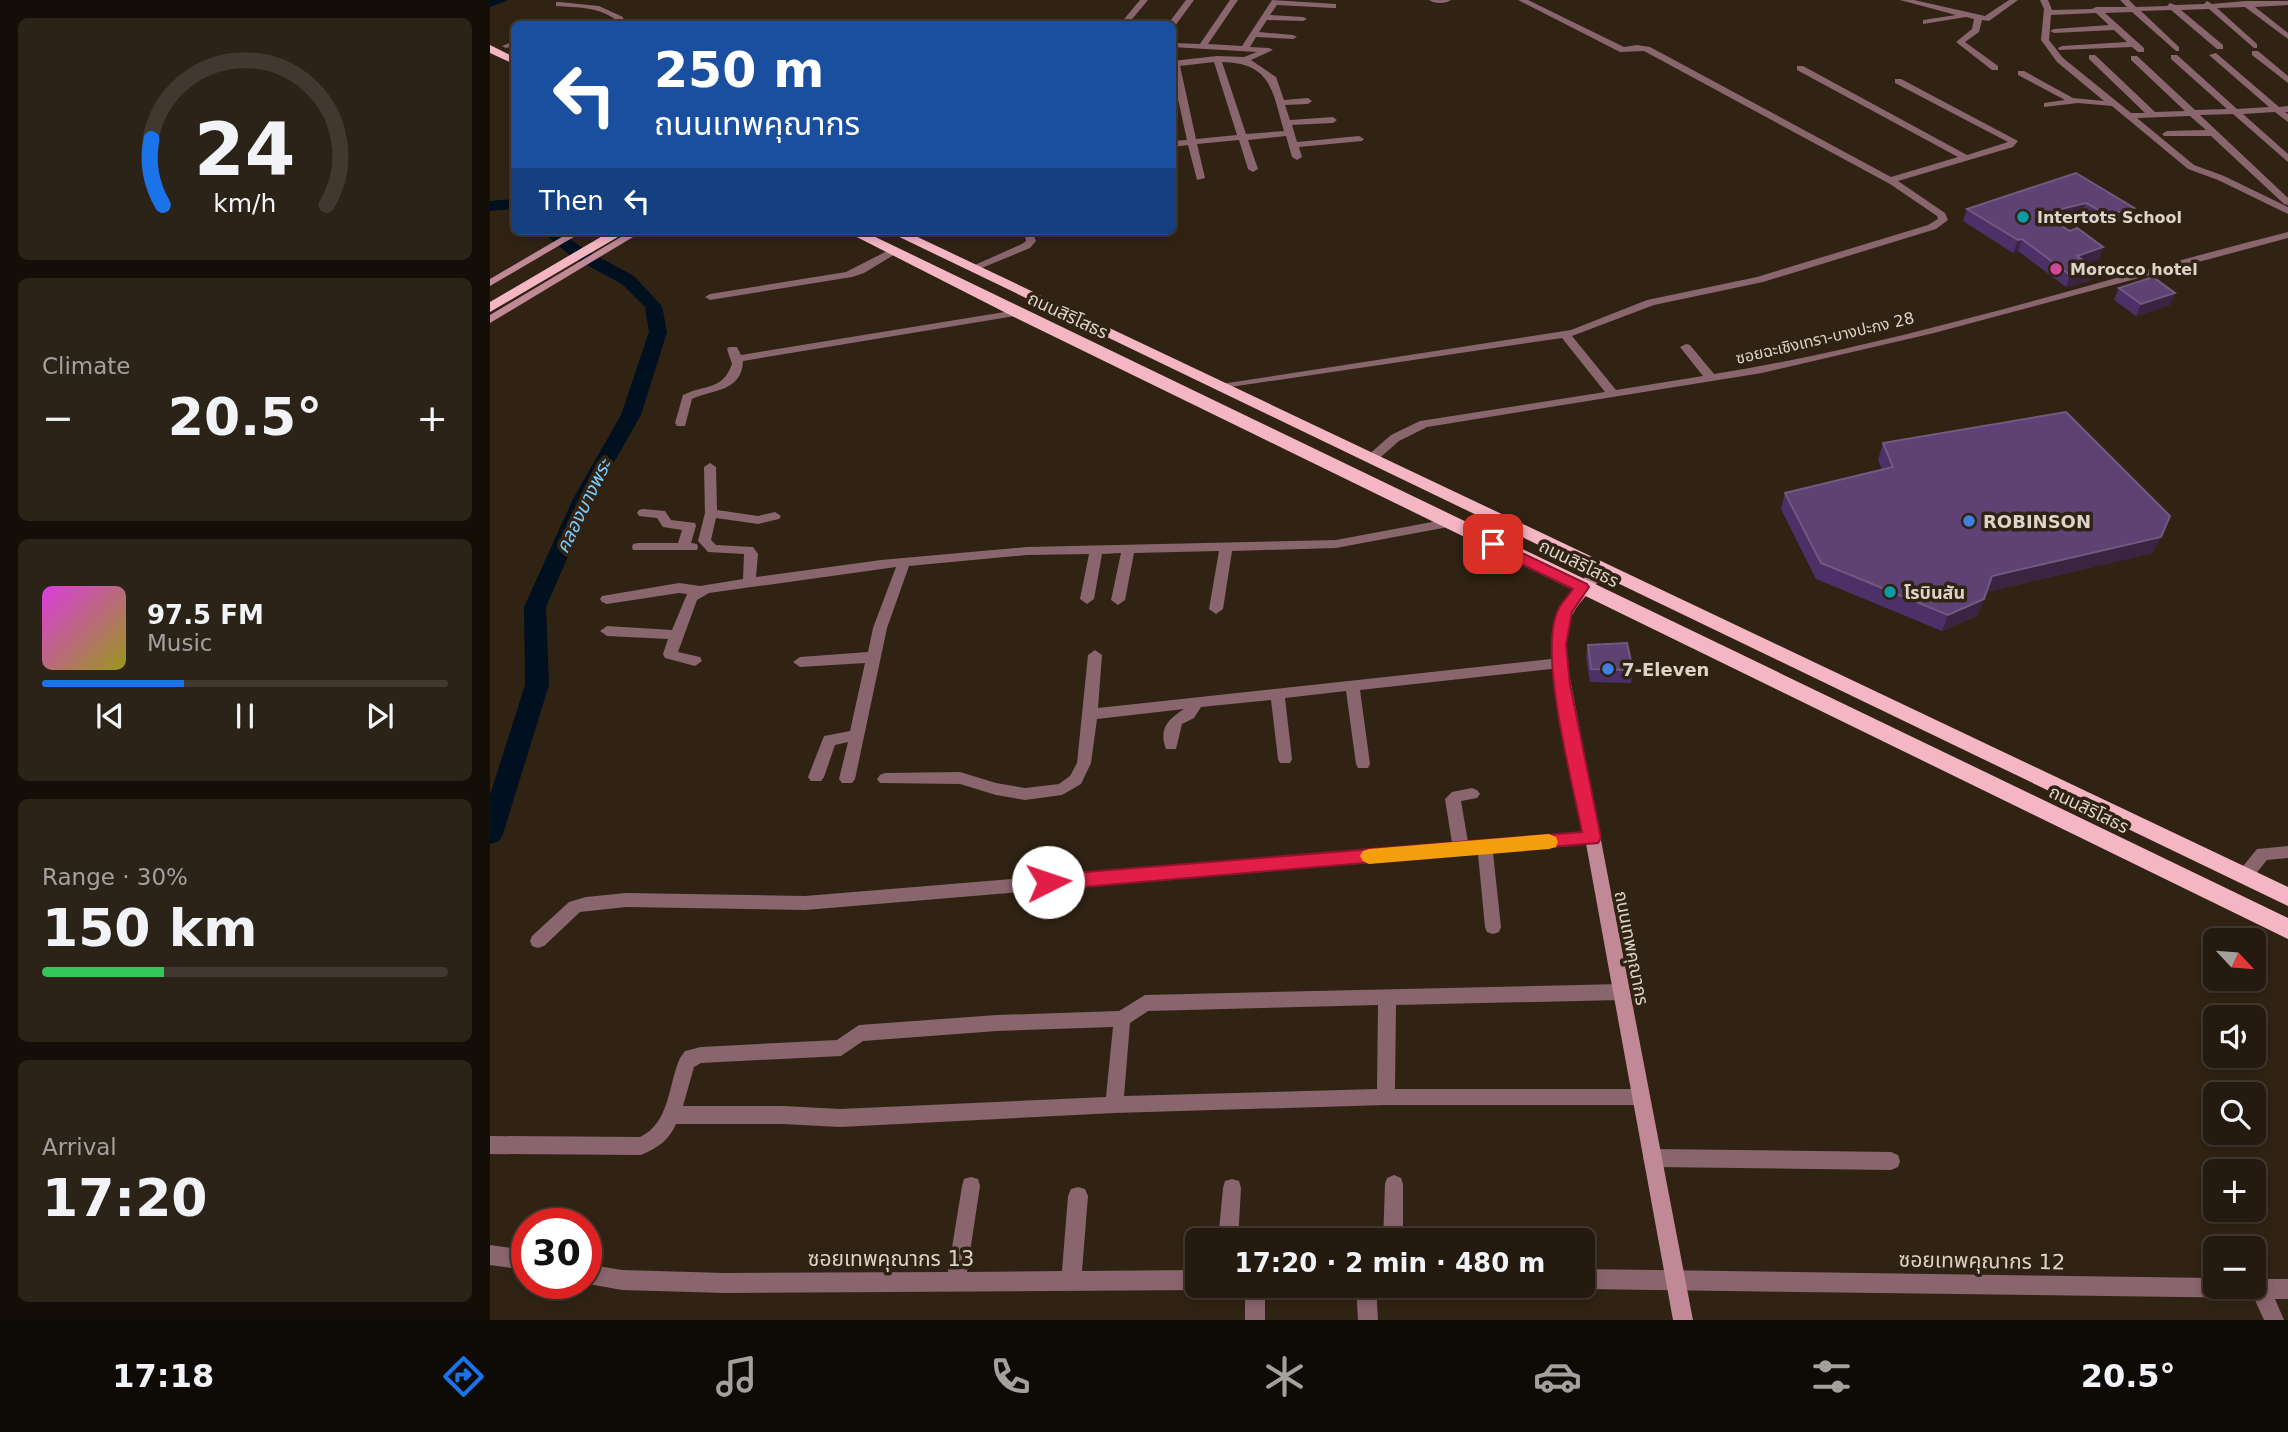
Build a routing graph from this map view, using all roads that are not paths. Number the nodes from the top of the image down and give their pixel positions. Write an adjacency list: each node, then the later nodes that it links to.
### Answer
1 (1144, 0): 25 (street)
2 (1190, 0): 26 (street)
3 (1234, 0): 35 (street)
4 (1433, 0): 5 (street)
5 (1447, 0)
6 (1522, 0): 79 (street)
7 (1904, 0): 20 (street)
8 (2014, 0): 22 (street)
9 (2257, 0): 11 (street)
10 (1275, 1): 17 (street); 21 (street)
11 (2243, 2): 12 (street); 13 (street); 32 (street)
12 (2206, 3): 15 (street); 51 (street)
13 (2286, 3)
14 (559, 4): 24 (street)
15 (2169, 4): 16 (street); 59 (street)
16 (2130, 5): 19 (street); 60 (street)
17 (1333, 6)
18 (2046, 7): 19 (street); 56 (street)
19 (2095, 8): 28 (street)
20 (1963, 15): 22 (street); 27 (street)
21 (1265, 17): 23 (street); 30 (street)
22 (1978, 18): 47 (street)
23 (1303, 19)
24 (620, 21)
25 (1126, 21)
26 (1174, 21)
27 (1926, 22)
28 (2115, 27): 29 (street); 39 (street)
29 (2054, 31)
30 (1253, 34): 31 (street); 38 (street)
31 (1293, 37)
32 (2288, 37)
33 (490, 39): 40 (highway)
34 (1176, 45): 35 (street)
35 (1203, 47): 38 (street)
36 (490, 48): 40 (highway)
37 (2062, 48): 39 (street)
38 (1244, 49): 43 (street)
39 (2136, 51): 61 (street)
40 (511, 52)
41 (2092, 57): 62 (street)
42 (1217, 59): 43 (street); 45 (street); 69 (street)
43 (1245, 60): 55 (street)
44 (490, 61): 48 (highway)
45 (1176, 64)
46 (1800, 68): 75 (street)
47 (1995, 68)
48 (511, 71)
49 (1176, 72): 71 (street)
50 (2021, 73): 54 (street)
51 (2288, 79)
52 (1898, 81): 75 (street)
53 (1308, 101): 55 (street)
54 (2075, 101): 56 (street); 57 (street)
55 (1280, 103): 66 (street)
56 (2113, 104): 63 (street)
57 (2047, 105)
58 (2288, 108): 59 (street)
59 (2276, 109): 60 (street); 64 (street)
60 (2234, 111): 61 (street); 76 (street)
61 (2193, 113): 62 (street); 68 (street)
62 (2152, 114): 63 (street)
63 (2127, 116): 80 (street)
64 (2288, 119)
65 (1333, 120): 66 (street)
66 (1288, 128): 69 (street); 73 (street)
67 (2167, 134): 68 (street)
68 (2214, 134): 80 (street)
69 (1244, 137): 71 (street); 77 (street)
70 (1359, 139): 73 (street)
71 (1193, 142): 72 (street); 78 (street)
72 (1176, 144)
73 (1293, 145): 74 (street)
74 (1297, 157)
75 (1965, 157): 79 (street)
76 (2288, 159)
77 (1253, 169)
78 (1200, 178)
79 (1890, 180): 96 (street)
80 (2288, 206)
81 (572, 235): 90 (main road)
82 (597, 235): 92 (highway)
83 (876, 235): 88 (highway, ถนนสิริโสธร)
84 (887, 235): 88 (highway)
85 (1029, 235): 89 (street)
86 (621, 236): 93 (highway); 95 (main road)
87 (2285, 239): 99 (street, ซอยฉะเชิงเทรา-บางปะกง 28)
88 (906, 240): 89 (highway, ถนนสิริโสธร); 91 (street); 94 (highway, ถนนสิริโสธร); 98 (highway)
89 (973, 268): 98 (highway, ถนนสิริโสธร)
90 (490, 283)
91 (710, 297)
92 (490, 298)
93 (490, 308)
94 (1017, 313): 102 (street); 108 (highway, ถนนสิริโสธร)
95 (490, 320)
96 (1565, 335): 100 (street); 101 (street)
97 (1686, 347): 99 (street)
98 (1137, 348): 100 (highway, ถนนสิริโสธร)
99 (1711, 378): 101 (street, ซอยฉะเชิงเทรา-บางปะกง 28)
100 (1221, 387): 103 (highway, ถนนสิริโสธร)
101 (1614, 395): 103 (street, ซอยฉะเชิงเทรา-บางปะกง 28)
102 (681, 423)
103 (1371, 459): 116 (highway, ถนนสิริโสธร)
104 (710, 467): 106 (street)
105 (643, 513): 110 (street)
106 (711, 513): 107 (street); 111 (street)
107 (775, 516)
108 (1448, 523): 112 (street); 118 (highway, ถนนสิริโสธร)
109 (638, 547): 110 (street)
110 (683, 547): 111 (street)
111 (708, 547): 117 (street)
112 (1226, 548): 114 (street); 123 (street)
113 (1096, 549): 114 (street); 115 (street); 120 (street)
114 (1128, 549): 122 (street)
115 (904, 562): 117 (street); 127 (street)
116 (1601, 569): 118 (main road, ถนนเทพคุณากร); 147 (highway, ถนนสิริโสธร)
117 (749, 583): 119 (street)
118 (1582, 587): 130 (main road, ถนนเทพคุณากร); 150 (highway, ถนนสิริโสธร)
119 (701, 591): 121 (street); 125 (street)
120 (1087, 598)
121 (607, 599)
122 (1118, 600)
123 (1216, 609)
124 (607, 631): 125 (street)
125 (677, 635): 128 (street)
126 (1095, 655): 134 (street)
127 (873, 657): 129 (street); 135 (street)
128 (695, 661)
129 (800, 662)
130 (1560, 663): 131 (street); 143 (main road, ถนนเทพคุณากร)
131 (1352, 685): 132 (street); 138 (street)
132 (1277, 693): 133 (street); 137 (street)
133 (1196, 702): 134 (street); 136 (street)
134 (1090, 714): 141 (street)
135 (856, 735): 139 (street); 140 (street)
136 (1171, 745)
137 (1285, 759)
138 (1363, 764)
139 (816, 777)
140 (847, 779)
141 (885, 779)
142 (1472, 794): 145 (street)
143 (1592, 838): 144 (street); 152 (main road, ถนนเทพคุณากร)
144 (1485, 847): 145 (street); 149 (street)
145 (1461, 848): 151 (street)
146 (2288, 852): 147 (street)
147 (2243, 876): 148 (highway, ถนนสิริโสธร)
148 (2288, 897)
149 (1493, 927)
150 (2288, 929)
151 (538, 941)
152 (1622, 992): 153 (street); 156 (main road, ถนนเทพคุณากร)
153 (1387, 999): 154 (street); 155 (street)
154 (1122, 1019): 157 (street); 158 (street)
155 (1386, 1097): 156 (street); 157 (street)
156 (1641, 1097): 160 (main road, ถนนเทพคุณากร)
157 (1114, 1105): 158 (street)
158 (669, 1115): 159 (street)
159 (490, 1145)
160 (1652, 1158): 161 (street); 172 (main road, ถนนเทพคุณากร)
161 (1891, 1161)
162 (1394, 1184): 167 (street)
163 (971, 1186): 175 (street)
164 (1232, 1188): 166 (street)
165 (1078, 1196): 173 (street)
166 (1229, 1228)
167 (1393, 1228)
168 (490, 1255): 169 (street)
169 (511, 1258)
170 (602, 1277): 175 (street, ซอยเทพคุณากร 13)
171 (1595, 1279): 172 (street)
172 (1675, 1279): 176 (street, ซอยเทพคุณากร 12); 184 (main road, ถนนเทพคุณากร)
173 (1071, 1280): 174 (street, ซอยเทพคุณากร 13); 175 (street, ซอยเทพคุณากร 13)
174 (1185, 1280)
175 (956, 1281)
176 (2203, 1287)
177 (2266, 1288): 178 (street, ซอยเทพคุณากร 12)
178 (2288, 1289)
179 (1255, 1298): 182 (street)
180 (1367, 1298): 183 (street)
181 (2265, 1299): 185 (street)
182 (1255, 1320)
183 (1368, 1320)
184 (1683, 1320)
185 (2274, 1320)

